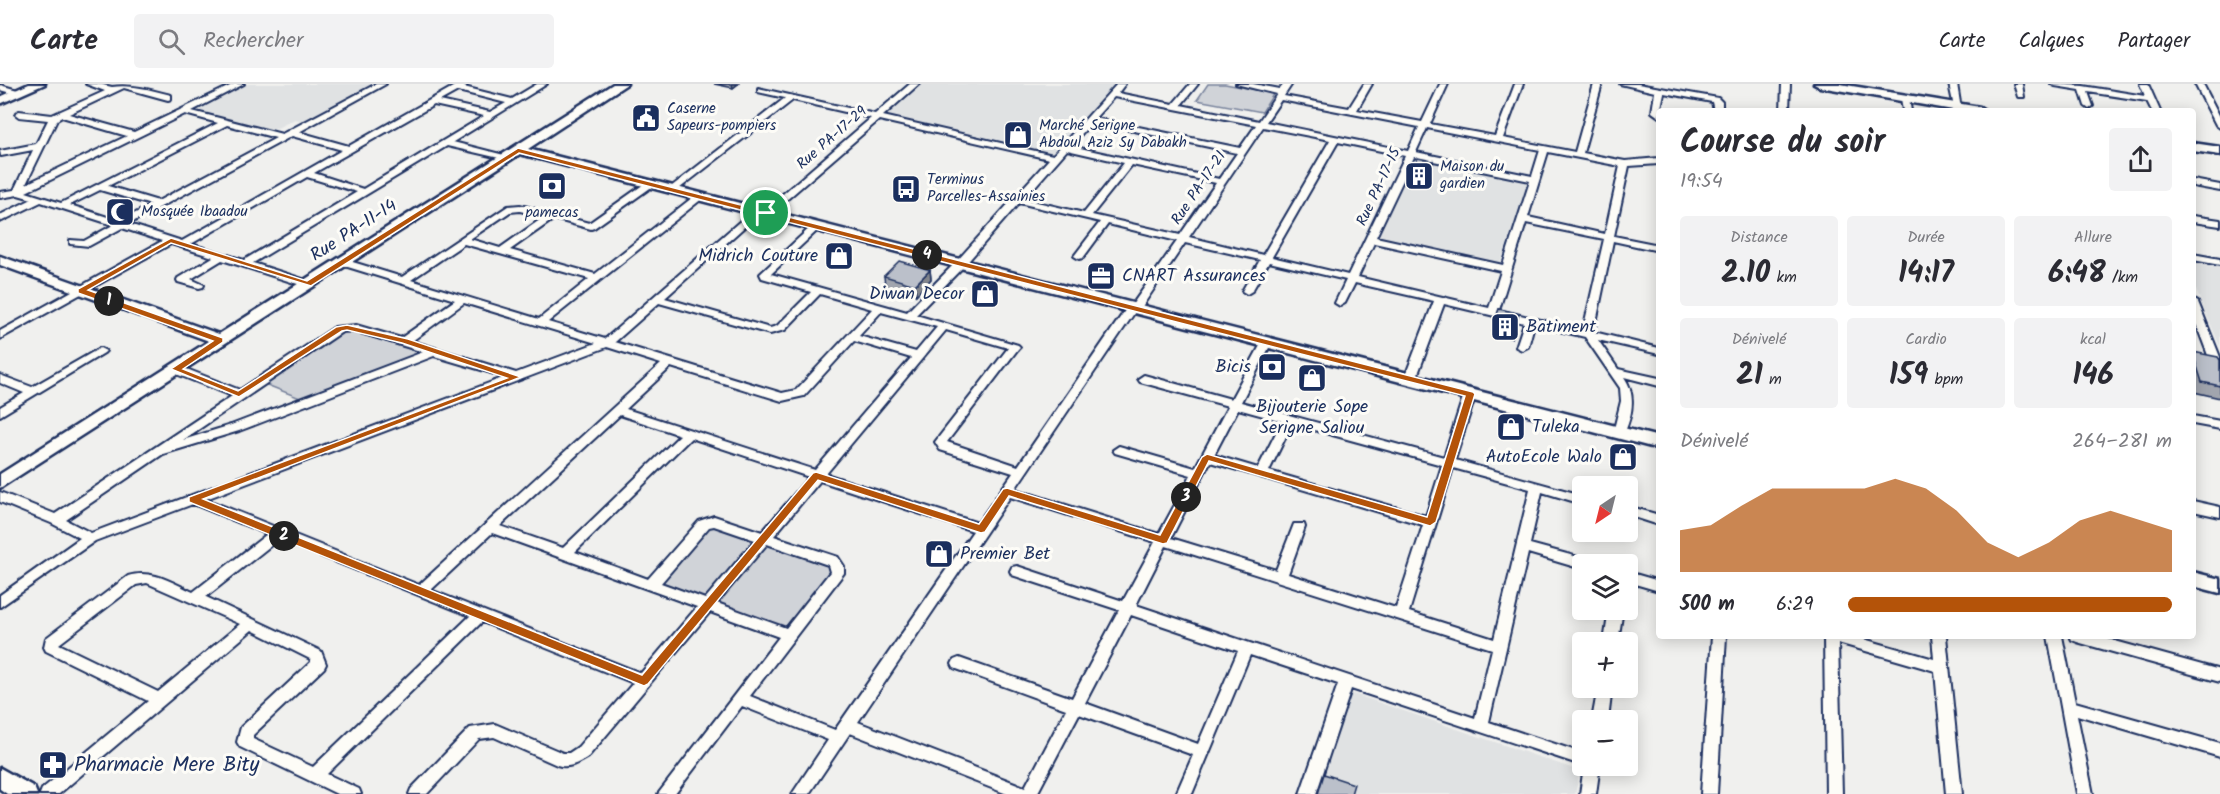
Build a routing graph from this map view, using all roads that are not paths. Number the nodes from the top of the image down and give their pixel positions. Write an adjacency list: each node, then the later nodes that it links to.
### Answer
1 (39, 84): 33 (street)
2 (90, 84): 29 (street)
3 (240, 84): 52 (street)
4 (382, 84): 64 (street)
5 (543, 84): 42 (street)
6 (621, 84): 73 (street, Rue PA-11-14)
7 (915, 84): 57 (street, Rue PA-17-29)
8 (1121, 84): 34 (street)
9 (1194, 84): 45 (street)
10 (1240, 84): 32 (street)
11 (1368, 84): 53 (street)
12 (1444, 84): 61 (street, Rue PA-17-15)
13 (1519, 84): 66 (street)
14 (1598, 84): 78 (street)
15 (1624, 84): 31 (street)
16 (1786, 84): 49 (street)
17 (1820, 84): 27 (street)
18 (1953, 84): 46 (street)
19 (2018, 84): 35 (street)
20 (2055, 84): 28 (street)
21 (2104, 84): 36 (street)
22 (2144, 84): 39 (street)
23 (2199, 84): 62 (street)
24 (125, 85): 29 (street); 37 (street)
25 (461, 86): 41 (street); 42 (street)
26 (0, 87): 33 (street)
27 (1858, 87): 43 (street)
28 (2083, 88): 36 (street); 44 (street)
29 (112, 90): 56 (street)
30 (761, 90): 38 (street)
31 (1660, 90): 47 (street); 48 (street)
32 (1283, 91): 53 (street); 60 (street, Rue PA-17-21)
33 (18, 93): 40 (street)
34 (1112, 94): 45 (street); 58 (street)
35 (2021, 95)
36 (2131, 96): 39 (street)
37 (168, 97)
38 (791, 97): 57 (street); 91 (street)
39 (2150, 99): 51 (street)
40 (0, 101)
41 (434, 102): 55 (street); 72 (street)
42 (514, 102): 55 (street)
43 (1906, 105): 46 (street)
44 (2090, 106)
45 (1175, 107): 60 (street)
46 (1958, 107): 50 (street)
47 (1657, 108)
48 (1718, 108)
49 (1785, 108)
50 (1964, 108)
51 (2154, 108)
52 (184, 111): 59 (street); 63 (street)
53 (1352, 111): 61 (street)
54 (19, 114): 56 (street)
55 (492, 115): 67 (street)
56 (57, 116): 63 (street); 68 (street)
57 (877, 117): 80 (street); 100 (street, Rue PA-17-29)
58 (1089, 119): 69 (street); 74 (street)
59 (226, 122): 64 (street); 89 (street)
60 (1261, 124): 65 (street); 74 (street, Rue PA-17-21)
61 (1425, 125): 66 (street); 77 (street, Rue PA-17-15)
62 (2220, 125)
63 (135, 135): 92 (street)
64 (287, 135): 72 (street); 98 (street)
65 (1335, 139): 77 (street); 122 (street)
66 (1498, 139): 70 (street)
67 (445, 143): 79 (street); 93 (street)
68 (40, 146): 76 (street); 92 (street)
69 (1064, 147): 80 (street); 81 (street)
70 (1545, 148): 78 (street); 85 (street)
71 (2196, 148): 75 (street)
72 (350, 149): 84 (street)
73 (518, 150): 79 (street, Rue PA-11-14); 87 (street)
74 (1242, 151): 86 (street, Rue PA-17-21)
75 (2220, 152)
76 (1, 153)
77 (1411, 154): 85 (street); 112 (street, Rue PA-17-15)
78 (1578, 155): 83 (street)
79 (505, 158): 124 (street, Rue PA-11-14)
80 (1054, 158): 97 (street)
81 (1130, 162): 86 (street); 101 (street)
82 (1656, 162): 83 (street)
83 (1625, 164): 110 (street)
84 (306, 174): 93 (street); 116 (street)
85 (1535, 179): 104 (street)
86 (1222, 182): 111 (street, Rue PA-17-21)
87 (650, 184): 91 (street); 102 (street)
88 (2196, 184): 90 (street)
89 (100, 187): 98 (street); 99 (street)
90 (2220, 188)
91 (672, 189): 95 (street)
92 (18, 192): 94 (street); 96 (street)
93 (365, 192): 126 (street)
94 (0, 195)
95 (700, 196): 100 (street); 129 (street)
96 (40, 199): 99 (street); 103 (street)
97 (1017, 200): 101 (street); 127 (street)
98 (158, 204): 107 (street)
99 (62, 206): 107 (street)
100 (762, 212): 109 (street); 138 (street, Rue PA-17-29)
101 (1086, 216): 106 (street)
102 (551, 217): 114 (street); 118 (street)
103 (0, 219)
104 (1522, 219): 110 (street); 128 (street)
105 (2196, 220): 108 (street)
106 (1106, 221): 111 (street); 120 (street)
107 (121, 224): 113 (street); 115 (street)
108 (2220, 224)
109 (817, 226): 127 (street); 135 (street)
110 (1609, 237): 117 (street); 149 (street)
111 (1183, 239): 122 (street); 142 (street, Rue PA-17-21)
112 (1371, 239): 128 (street); 130 (street, Rue PA-17-15)
113 (171, 240): 116 (street); 134 (street)
114 (462, 240): 118 (street); 131 (street)
115 (73, 243)
116 (183, 244): 119 (street)
117 (1656, 247)
118 (502, 251): 129 (street)
119 (222, 256): 126 (street); 133 (street)
120 (1079, 256)
121 (2196, 258): 125 (street)
122 (1266, 259): 130 (street); 136 (street)
123 (0, 260): 134 (street)
124 (342, 262): 131 (street); 132 (street, Rue PA-11-14)
125 (2220, 262)
126 (245, 264): 132 (street)
127 (960, 264): 142 (street); 144 (street)
128 (1506, 269): 143 (street)
129 (596, 279): 147 (street)
130 (1352, 279): 139 (street); 140 (street, Rue PA-17-15)
131 (403, 281): 137 (street)
132 (308, 284): 152 (street, Rue PA-11-14)
133 (199, 285)
134 (81, 291): 150 (street); 152 (street)
135 (818, 291): 138 (street); 141 (street)
136 (1247, 291)
137 (463, 299): 147 (street); 153 (street)
138 (658, 299): 155 (street, Rue PA-17-29)
139 (1440, 300): 143 (street); 169 (street)
140 (1340, 303)
141 (879, 308): 144 (street); 151 (street)
142 (1134, 308): 154 (street); 187 (street, Rue PA-17-21)
143 (1493, 312): 145 (street)
144 (909, 316): 148 (street)
145 (1530, 321): 149 (street); 156 (street)
146 (2197, 321): 157 (street)
147 (540, 323): 155 (street)
148 (944, 326): 161 (street); 187 (street)
149 (1588, 334): 158 (street); 164 (street)
150 (0, 336)
151 (851, 337): 161 (street); 162 (street)
152 (220, 340): 163 (street, Rue PA-11-14)
153 (405, 341): 160 (street); 172 (street)
154 (1267, 342): 169 (street); 174 (street)
155 (607, 343): 162 (street); 166 (street)
156 (1522, 347)
157 (2215, 349): 165 (street)
158 (1656, 350)
159 (100, 351): 171 (street)
160 (436, 351): 166 (street); 184 (street)
161 (918, 356): 190 (street)
162 (670, 362): 175 (street)
163 (175, 369): 172 (street); 191 (street, Rue PA-11-14)
164 (1613, 371): 170 (street); 180 (street)
165 (2220, 371)
166 (516, 377): 196 (street)
167 (0, 379): 171 (street)
168 (1144, 379): 174 (street)
169 (1410, 379): 173 (street)
170 (1656, 380)
171 (33, 392): 176 (street)
172 (239, 394): 184 (street)
173 (1470, 394): 180 (street); 186 (street)
174 (1235, 403): 177 (street); 185 (street)
175 (617, 410): 181 (street); 203 (street)
176 (0, 412)
177 (1289, 418): 186 (street); 189 (street)
178 (2196, 421): 179 (street)
179 (2220, 425)
180 (1619, 432): 182 (street)
181 (688, 434): 190 (street); 211 (street)
182 (1656, 442)
183 (1119, 450): 188 (street)
184 (154, 453): 201 (street)
185 (1207, 457): 188 (street); 189 (street)
186 (1449, 462): 192 (street); 202 (street)
187 (1021, 471): 193 (street, Rue PA-17-21)
188 (1198, 473): 209 (street)
189 (1262, 473): 202 (street)
190 (816, 475): 205 (street); 208 (street)
191 (0, 482)
192 (1537, 486): 194 (street); 210 (street)
193 (1007, 491): 205 (street, Rue PA-17-21); 209 (street)
194 (1572, 496)
195 (0, 497): 201 (street)
196 (193, 499): 206 (street); 207 (street)
197 (2196, 507): 198 (street)
198 (2220, 512)
199 (1638, 514): 200 (street)
200 (1656, 519)
201 (56, 520): 207 (street)
202 (1430, 522): 226 (street)
203 (490, 527): 211 (street); 220 (street)
204 (1299, 527): 214 (street)
205 (981, 529): 247 (street, Rue PA-17-21)
206 (277, 533): 220 (street); 221 (street)
207 (90, 538): 222 (street)
208 (763, 538): 217 (street); 223 (street); 228 (street)
209 (1163, 540): 214 (street); 224 (street)
210 (1523, 547): 212 (street); 235 (street)
211 (565, 554): 217 (street)
212 (1572, 561)
213 (1017, 571): 224 (street)
214 (1280, 577): 226 (street)
215 (1638, 580): 218 (street)
216 (2196, 580): 219 (street)
217 (651, 585): 223 (street)
218 (1656, 585)
219 (2220, 586)
220 (421, 591): 225 (street)
221 (195, 598): 227 (street); 243 (street)
222 (0, 602)
223 (708, 606): 228 (street); 240 (street)
224 (1127, 608): 236 (street); 244 (street)
225 (480, 615): 240 (street); 251 (street)
226 (1401, 615): 235 (street)
227 (251, 623): 243 (street); 251 (street)
228 (789, 635): 242 (street)
229 (1719, 639): 264 (street)
230 (1832, 639): 265 (street)
231 (1939, 639): 238 (street)
232 (2056, 639): 245 (street)
233 (2088, 639): 239 (street)
234 (1869, 641): 238 (street)
235 (1499, 646): 246 (street)
236 (1246, 648): 241 (street); 249 (street)
237 (959, 664): 244 (street)
238 (1942, 668): 266 (street)
239 (2220, 676)
240 (644, 681): 257 (street)
241 (1346, 681): 246 (street); 262 (street)
242 (740, 699): 247 (street); 258 (street)
243 (160, 700): 255 (street)
244 (1076, 706): 249 (street); 260 (street)
245 (2068, 706): 248 (street); 267 (street)
246 (1481, 726): 250 (street)
247 (843, 731): 259 (street, Rue PA-17-21); 260 (street)
248 (2220, 750)
249 (1202, 752): 261 (street)
250 (1572, 757)
251 (315, 776): 256 (street)
252 (1590, 776): 263 (street)
253 (0, 778): 254 (street)
254 (26, 794)
255 (48, 794)
256 (353, 794)
257 (417, 794)
258 (666, 794)
259 (800, 794)
260 (1027, 794)
261 (1184, 794)
262 (1308, 794)
263 (1587, 794)
264 (1709, 794)
265 (1834, 794)
266 (1954, 794)
267 (2085, 794)

